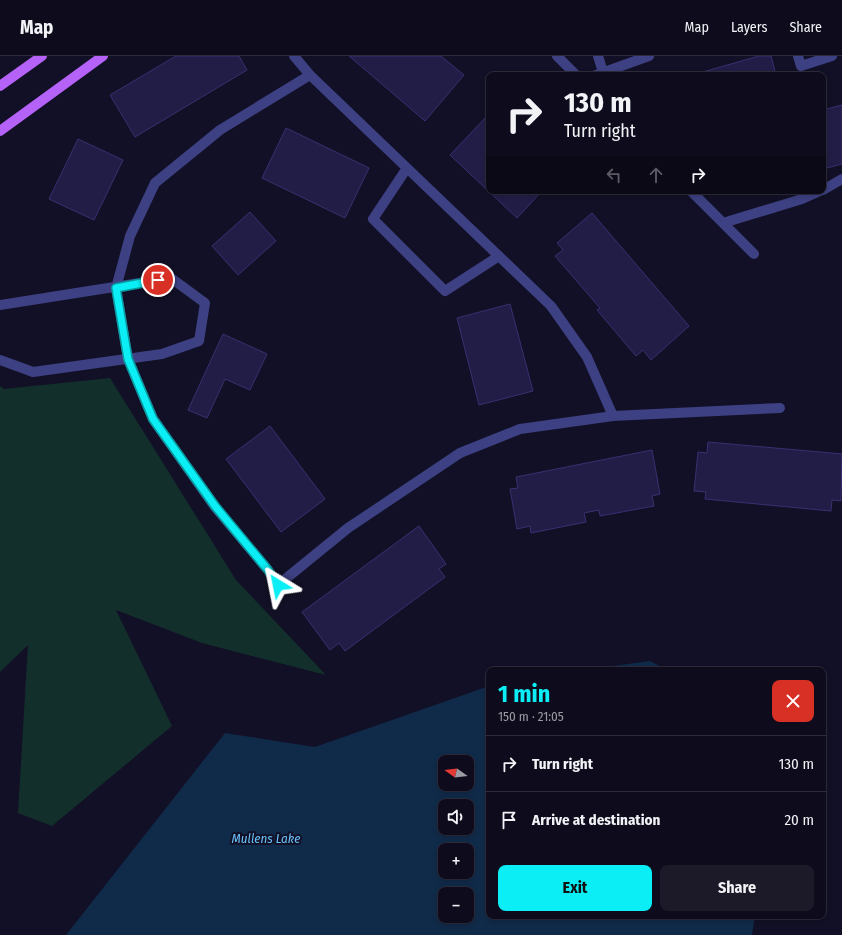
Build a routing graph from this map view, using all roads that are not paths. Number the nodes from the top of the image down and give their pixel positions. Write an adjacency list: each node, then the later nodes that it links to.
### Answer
1 (42, 56): 13 (main road)
2 (103, 56): 14 (main road)
3 (294, 56): 12 (lane)
4 (557, 56): 9 (lane)
5 (598, 56): 10 (lane)
6 (649, 56): 11 (lane)
7 (798, 56): 8 (lane)
8 (832, 56)
9 (573, 72)
10 (600, 72)
11 (605, 72)
12 (310, 75): 15 (lane); 23 (lane)
13 (0, 86)
14 (0, 131)
15 (407, 168): 22 (lane); 22 (lane)
16 (842, 179): 17 (lane)
17 (826, 188)
18 (694, 194): 20 (lane)
19 (813, 194): 20 (lane)
20 (723, 223): 21 (lane)
21 (754, 254)
22 (499, 256): 28 (lane)
23 (116, 288): 24 (lane); 25 (lane); 25 (lane)
24 (0, 305)
25 (128, 359): 26 (lane); 28 (lane)
26 (0, 360)
27 (780, 408): 28 (lane)
28 (613, 416)

